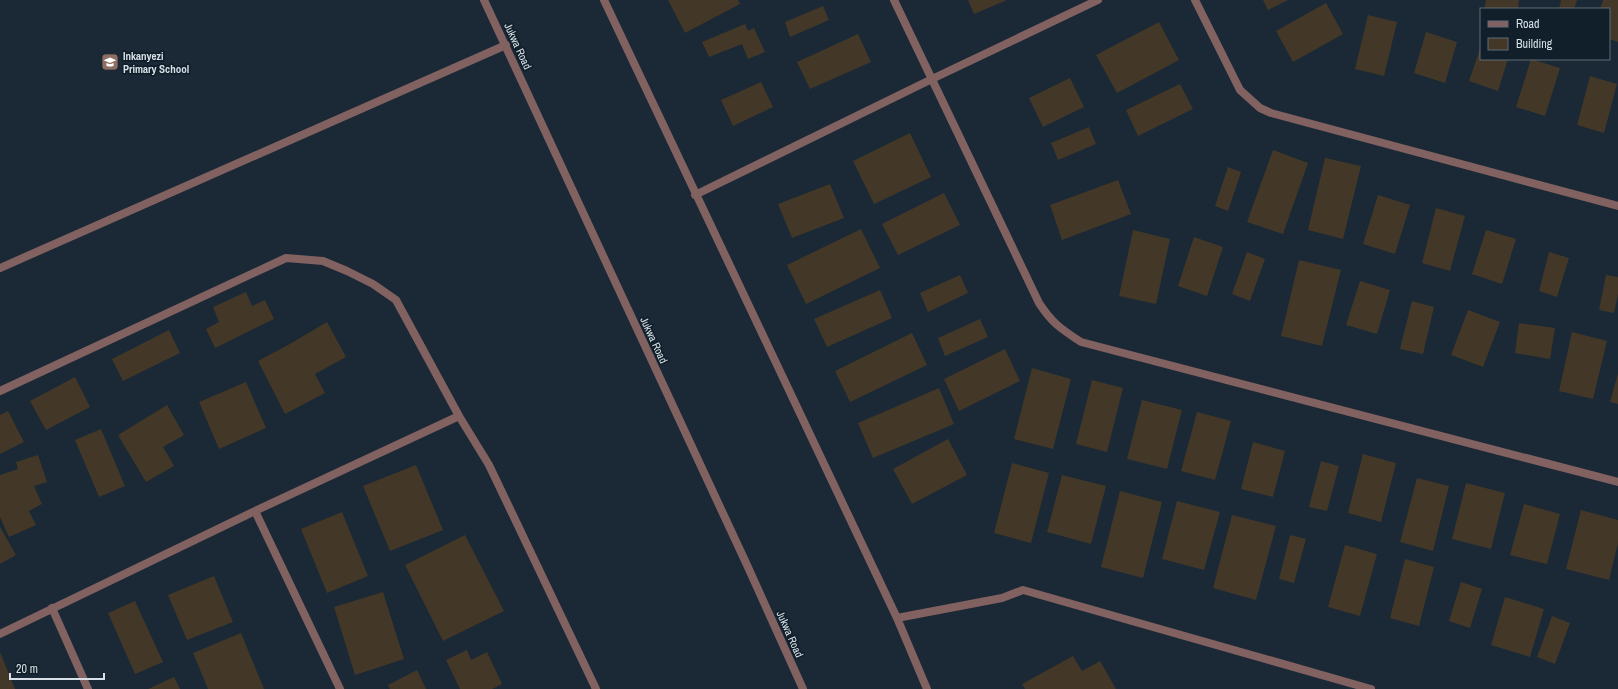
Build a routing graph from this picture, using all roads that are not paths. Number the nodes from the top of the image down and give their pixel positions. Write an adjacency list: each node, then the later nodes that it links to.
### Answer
1 (484, 0): 6 (street, Jukwa Road)
2 (604, 0): 8 (street)
3 (894, 0): 7 (street)
4 (1098, 0): 7 (street)
5 (1195, 0): 9 (street)
6 (506, 45): 10 (street); 21 (street, Jukwa Road)
7 (932, 79): 8 (street); 13 (street)
8 (695, 195): 16 (street)
9 (1618, 206)
10 (0, 268)
11 (0, 391): 12 (street)
12 (459, 416): 14 (street); 20 (street)
13 (1618, 482)
14 (255, 510): 15 (street); 19 (street)
15 (52, 608): 17 (street); 18 (street)
16 (897, 618): 22 (street); 23 (street)
17 (0, 634)
18 (88, 689)
19 (340, 689)
20 (596, 689)
21 (803, 689)
22 (927, 689)
23 (1371, 689)

